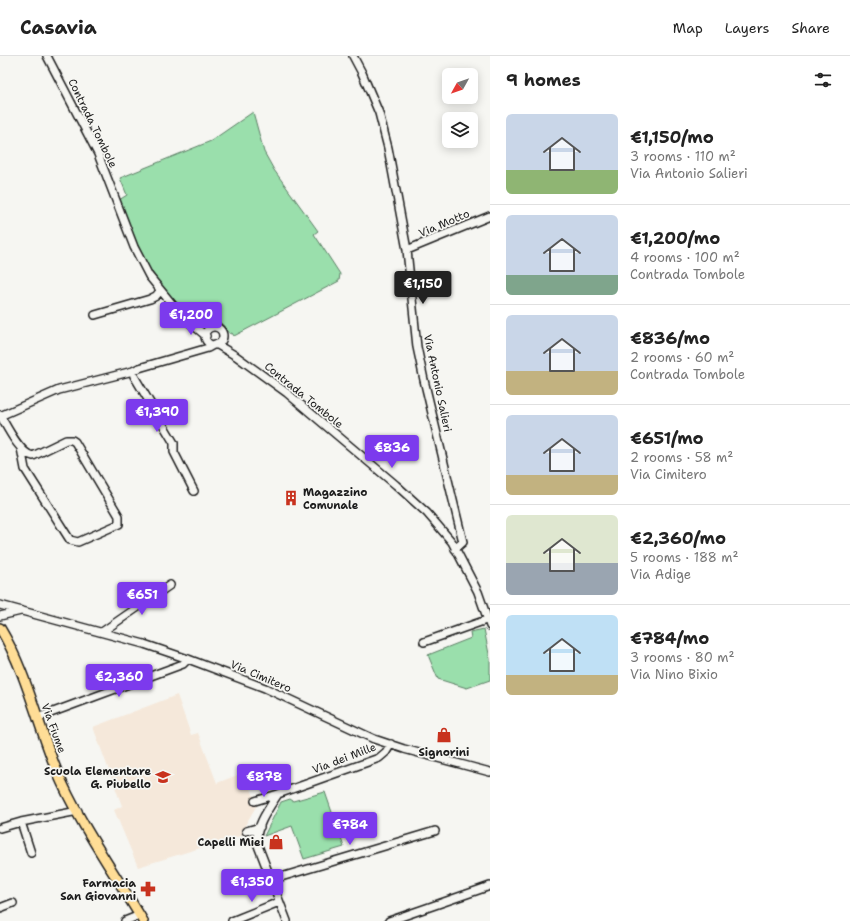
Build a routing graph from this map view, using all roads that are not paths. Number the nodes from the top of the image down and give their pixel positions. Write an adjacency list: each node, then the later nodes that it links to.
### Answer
1 (47, 56): 5 (street, Contrada Tombole)
2 (353, 56): 4 (street, Via Antonio Salieri)
3 (490, 216): 4 (street, Via Motto)
4 (407, 250): 20 (street, Via Antonio Salieri)
5 (160, 291): 6 (street); 7 (street, Contrada Tombole)
6 (95, 315)
7 (189, 322): 8 (street); 10 (street, Contrada Tombole)
8 (214, 327): 9 (street); 10 (street)
9 (223, 335): 11 (street); 13 (street, Contrada Tombole)
10 (206, 337): 11 (street); 12 (street)
11 (216, 344): 12 (street); 13 (street, Contrada Tombole)
12 (200, 351): 14 (street)
13 (236, 356): 20 (street, Contrada Tombole)
14 (133, 371): 15 (street); 19 (street)
15 (0, 416): 16 (street)
16 (21, 448): 17 (street); 18 (street)
17 (33, 456): 18 (street); 18 (street)
18 (24, 464)
19 (194, 491)
20 (455, 549): 25 (street, Contrada Tombole)
21 (170, 586): 27 (street)
22 (0, 605): 23 (street, Via Cimitero)
23 (21, 611): 24 (street, Via Cimitero); 27 (street, Via Cimitero)
24 (0, 616)
25 (489, 623): 28 (street, Contrada Tombole)
26 (0, 628): 30 (main road, Via Fiume)
27 (102, 632): 29 (street, Via Cimitero)
28 (424, 642)
29 (188, 659): 30 (street); 31 (street, Via Cimitero)
30 (37, 718): 35 (main road, Via Fiume)
31 (391, 744): 32 (street, Via Cimitero); 33 (street, Via dei Mille)
32 (489, 773)
33 (278, 794): 34 (street, Via dei Mille); 37 (street)
34 (255, 801)
35 (78, 811): 36 (street); 47 (main road, Via Fiume)
36 (21, 822): 38 (street); 41 (street)
37 (260, 827): 39 (street); 42 (street)
38 (0, 828)
39 (246, 831)
40 (435, 831): 42 (street)
41 (31, 853)
42 (271, 880): 44 (street)
43 (490, 886): 51 (street)
44 (279, 902): 49 (street); 50 (street)
45 (14, 903): 46 (street)
46 (0, 908)
47 (142, 918): 48 (street, Via Fiume)
48 (125, 921)
49 (232, 921)
50 (287, 921)
51 (389, 921)

